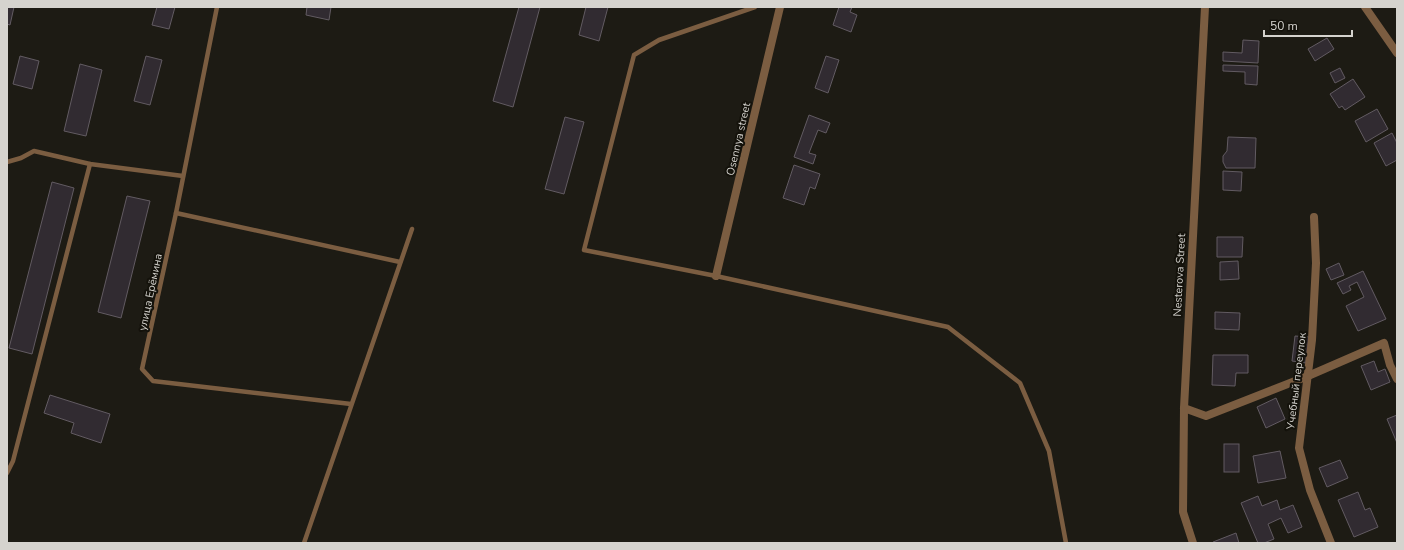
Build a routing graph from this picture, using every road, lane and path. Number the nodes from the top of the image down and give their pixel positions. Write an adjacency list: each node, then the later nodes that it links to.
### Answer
1 (217, 7): 9 (lane, улица Ерёмина)
2 (755, 7): 14 (lane)
3 (780, 7): 14 (street, Osennya street)
4 (1205, 7): 18 (street, Nesterova Street)
5 (1365, 7): 6 (street)
6 (1397, 53)
7 (7, 162): 8 (lane)
8 (90, 164): 9 (lane); 19 (lane)
9 (183, 176): 10 (lane, улица Ерёмина)
10 (176, 213): 13 (lane); 17 (lane, улица Ерёмина)
11 (1314, 217): 15 (street, Учебный переулок)
12 (412, 229): 13 (lane)
13 (400, 262): 17 (lane)
14 (716, 276): 21 (lane)
15 (1308, 376): 16 (street); 18 (street); 23 (street, Учебный переулок)
16 (1397, 379)
17 (351, 404): 20 (lane)
18 (1184, 408): 22 (street, Nesterova Street)
19 (7, 473)
20 (304, 543)
21 (1066, 543)
22 (1193, 543)
23 (1331, 543)

